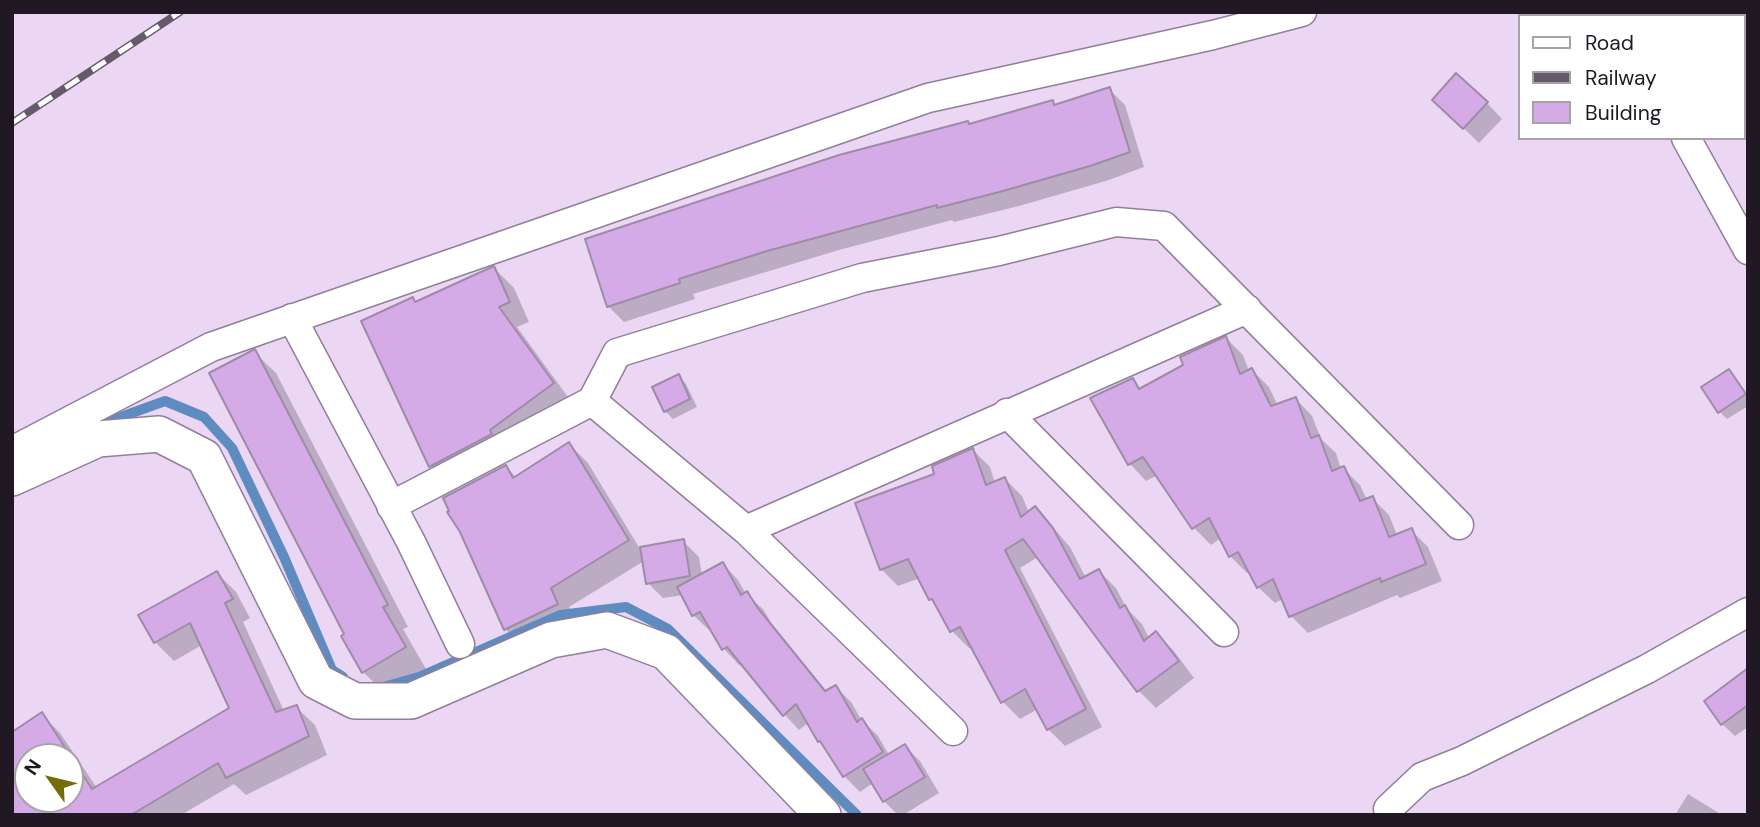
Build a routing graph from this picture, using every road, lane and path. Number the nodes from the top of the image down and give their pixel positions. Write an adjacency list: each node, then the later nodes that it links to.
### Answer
1 (1302, 12): 5 (street)
2 (1687, 140): 3 (street)
3 (1748, 250)
4 (1247, 309): 6 (street); 7 (street); 11 (street)
5 (292, 318): 8 (street); 10 (street)
6 (592, 401): 10 (street); 12 (street)
7 (1007, 413): 12 (street); 14 (street)
8 (12, 451)
9 (12, 478): 17 (street)
10 (391, 506): 15 (street)
11 (1459, 525)
12 (746, 530): 16 (street)
13 (1748, 611): 18 (street)
14 (1224, 632)
15 (460, 644)
16 (953, 731)
17 (823, 815)
18 (1391, 815)

